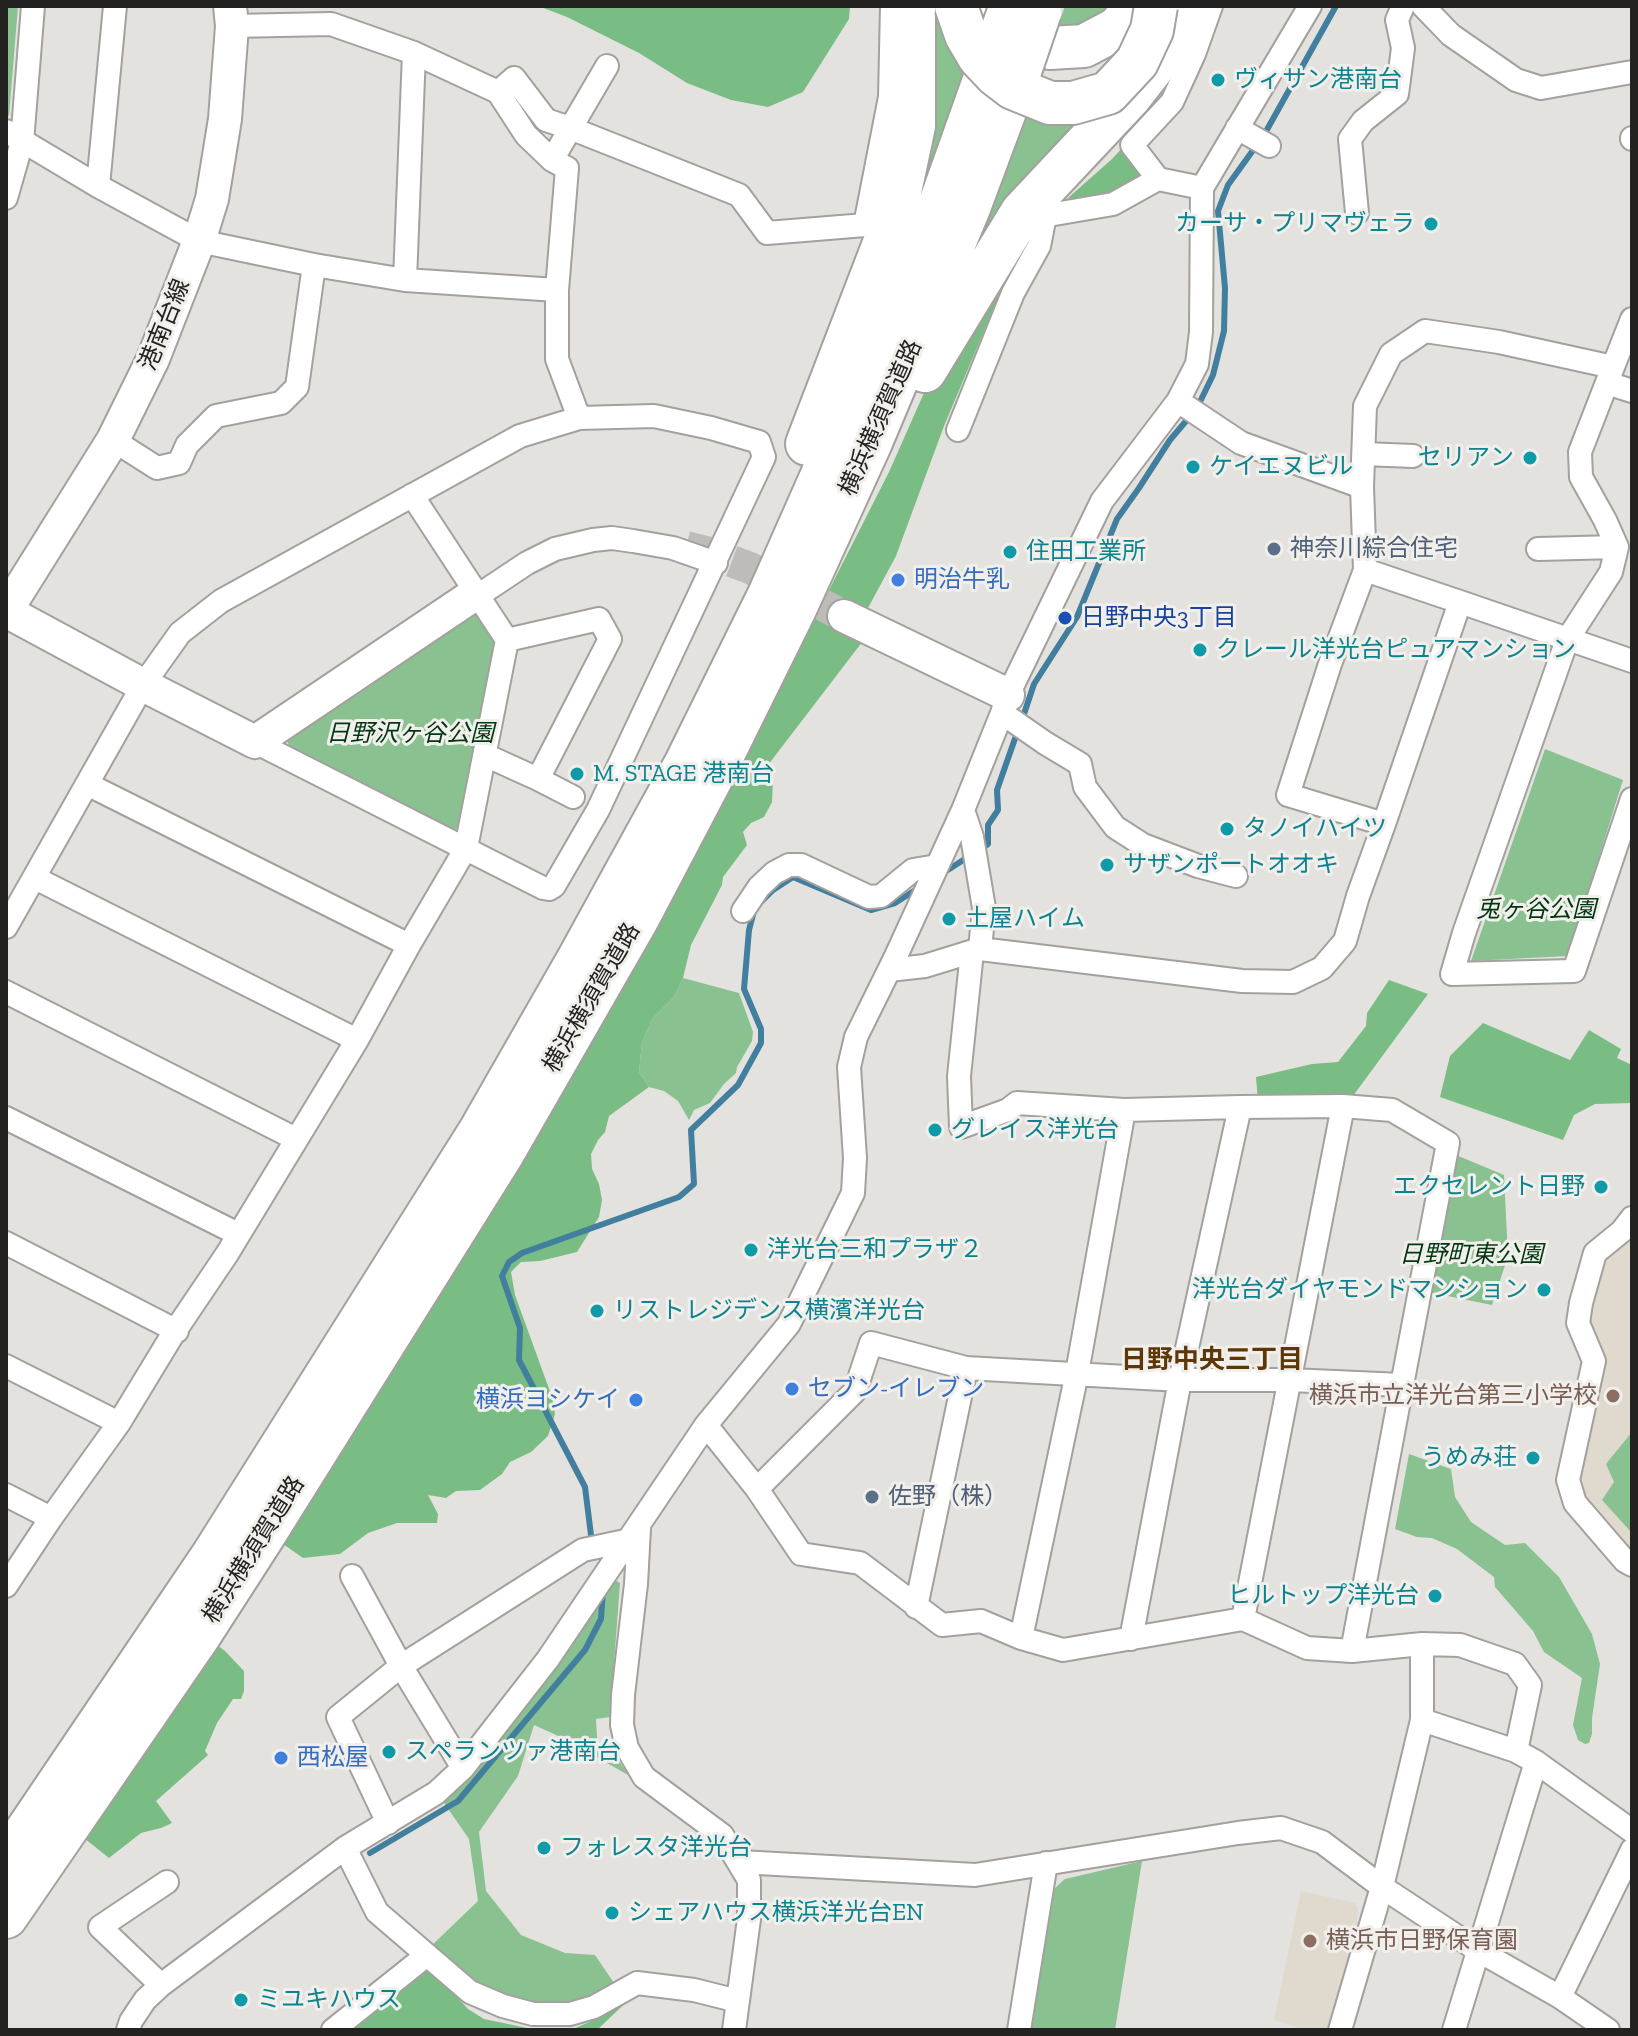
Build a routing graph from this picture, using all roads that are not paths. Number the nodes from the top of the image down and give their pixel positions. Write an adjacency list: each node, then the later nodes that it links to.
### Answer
1 (33, 6): 22 (street)
2 (115, 6): 26 (street)
3 (892, 6): 20 (street)
4 (914, 6): 60 (highway)
5 (956, 6): 8 (highway, bridge)
6 (984, 6): 7 (highway)
7 (1136, 6)
8 (1156, 6)
9 (1182, 6): 60 (highway)
10 (1211, 6): 25 (street)
11 (1310, 6): 21 (street)
12 (1403, 6): 29 (street)
13 (1423, 6): 18 (street)
14 (1031, 8): 60 (highway, 横浜横須賀道路, bridge)
15 (231, 16): 16 (street); 30 (street, 港南台線)
16 (414, 53): 19 (street); 32 (street)
17 (607, 66): 20 (street)
18 (1632, 72)
19 (498, 92): 20 (street); 24 (street)
20 (570, 128): 24 (street)
21 (1243, 131): 23 (street); 28 (street)
22 (14, 136): 26 (street); 27 (street)
23 (1269, 146)
24 (552, 160): 33 (street)
25 (1158, 179): 28 (street); 39 (street)
26 (98, 186): 30 (street)
27 (6, 198)
28 (1207, 204): 37 (street)
29 (1357, 213)
30 (199, 241): 31 (street); 40 (street, 港南台線)
31 (314, 265): 32 (street); 40 (street)
32 (405, 280): 33 (street)
33 (557, 290): 38 (street)
34 (1632, 319): 35 (street)
35 (1610, 375): 36 (street); 41 (street); 46 (street)
36 (1632, 391)
37 (1181, 403): 43 (street); 57 (street)
38 (579, 418): 44 (street); 47 (street)
39 (958, 430)
40 (113, 440): 51 (street, 港南台線)
41 (1364, 454): 42 (street); 43 (street)
42 (1413, 456)
43 (1362, 487): 48 (street)
44 (412, 495): 49 (street); 56 (street)
45 (1538, 549): 46 (street)
46 (1621, 552): 54 (street)
47 (716, 563): 49 (street); 67 (street)
48 (1365, 570): 50 (street); 66 (street)
49 (473, 598): 53 (street); 58 (street)
50 (1460, 602): 54 (street); 66 (street)
51 (6, 611): 56 (street)
52 (844, 616): 57 (street)
53 (507, 640): 59 (street); 61 (street)
54 (1567, 640): 55 (street); 64 (street)
55 (1632, 661)
56 (143, 685): 58 (street); 62 (street)
57 (1006, 708): 65 (street); 69 (street)
58 (255, 742): 67 (street)
59 (485, 755): 61 (street); 67 (street)
60 (698, 771): 117 (highway, 横浜横須賀道路); 122 (highway, 横浜横須賀道路)
61 (538, 779): 63 (street)
62 (87, 784): 70 (street); 73 (street)
63 (573, 797)
64 (1632, 799)
65 (963, 810): 68 (street); 74 (street)
66 (1384, 824): 74 (street)
67 (466, 848): 73 (street)
68 (937, 866): 71 (street); 75 (street)
69 (1236, 876)
70 (35, 878): 72 (street); 77 (street)
71 (743, 911)
72 (6, 927)
73 (409, 945): 77 (street)
74 (976, 950): 75 (street); 80 (street)
75 (889, 970): 94 (street)
76 (6, 992): 82 (street)
77 (357, 1040): 82 (street)
78 (1343, 1106): 79 (street); 91 (street); 92 (street)
79 (1240, 1107): 80 (street); 90 (street)
80 (1124, 1110): 89 (street)
81 (6, 1118): 84 (street)
82 (296, 1139): 84 (street)
83 (1632, 1218): 99 (street)
84 (238, 1234): 86 (street)
85 (6, 1243): 86 (street)
86 (177, 1331): 93 (street)
87 (6, 1366): 93 (street)
88 (966, 1368): 89 (street); 95 (street); 102 (street)
89 (1077, 1373): 90 (street); 104 (street)
90 (1180, 1380): 91 (street); 105 (street)
91 (1290, 1380): 92 (street); 103 (street)
92 (1402, 1385): 107 (street)
93 (119, 1423): 97 (street)
94 (706, 1425): 95 (street); 98 (street)
95 (757, 1489): 102 (street)
96 (6, 1495): 97 (street)
97 (51, 1518): 101 (street)
98 (634, 1534): 108 (street); 112 (street); 118 (street)
99 (1632, 1565)
100 (352, 1576): 108 (street)
101 (6, 1586)
102 (916, 1607): 104 (street)
103 (1243, 1619): 105 (street); 107 (street)
104 (1021, 1638): 105 (street)
105 (1131, 1639)
106 (1422, 1644): 107 (street); 109 (street); 110 (street)
107 (1352, 1651)
108 (401, 1666): 112 (street); 113 (street)
109 (1422, 1720): 110 (street); 121 (street)
110 (1516, 1751): 111 (street)
111 (1536, 1762): 114 (street); 123 (street)
112 (463, 1768): 113 (street)
113 (388, 1823): 115 (street)
114 (1632, 1831)
115 (345, 1848): 124 (street); 125 (street)
116 (1632, 1850): 126 (street)
117 (6, 1861)
118 (740, 1862): 119 (street); 127 (street)
119 (1046, 1863): 121 (street); 131 (street)
120 (167, 1882): 125 (street)
121 (1382, 1887): 123 (street); 132 (street)
122 (6, 1917)
123 (1479, 1951): 126 (street); 133 (street)
124 (427, 1955): 127 (street); 129 (street)
125 (161, 1985): 128 (street)
126 (1560, 1997): 134 (street)
127 (738, 2001): 130 (street)
128 (128, 2030)
129 (333, 2030)
130 (734, 2030)
131 (1019, 2030)
132 (1340, 2030)
133 (1454, 2030)
134 (1608, 2030)

